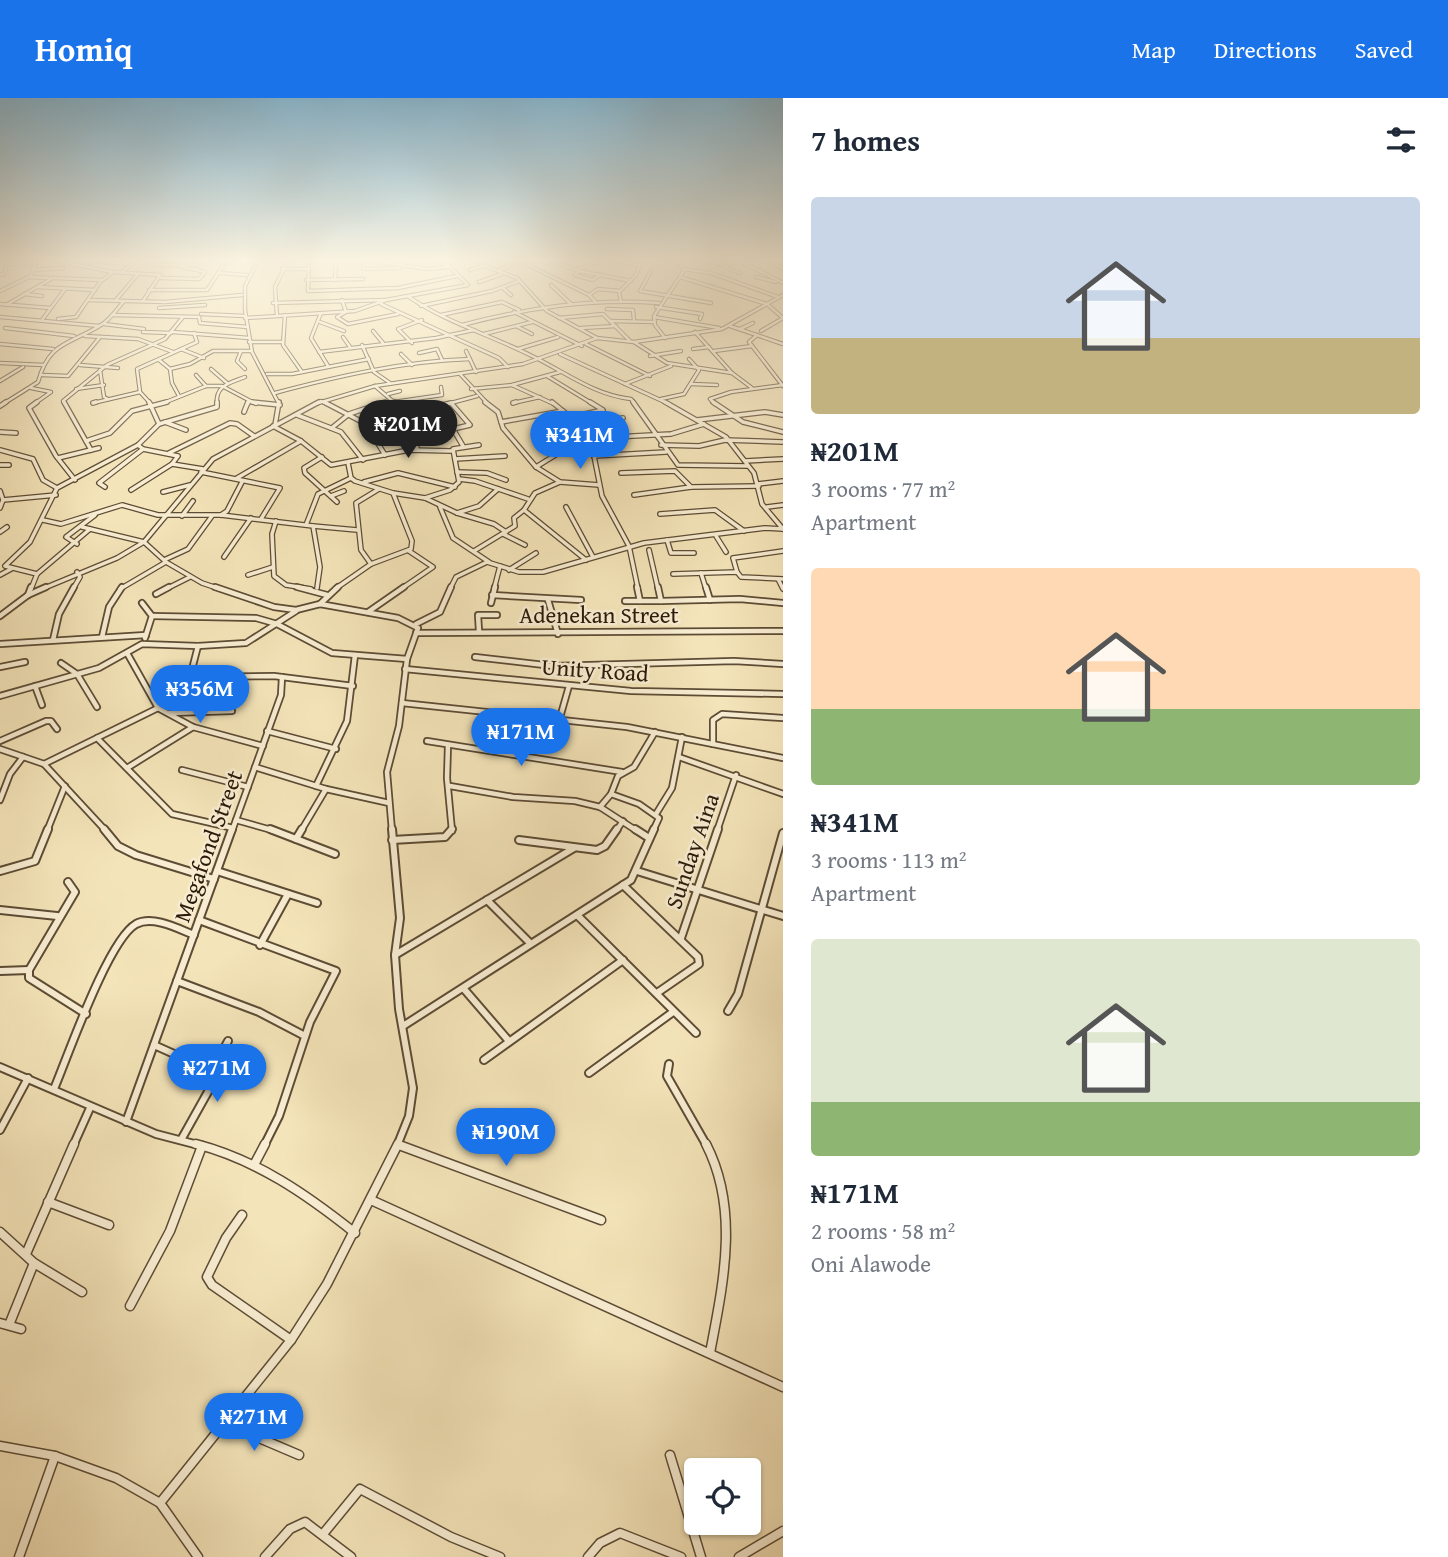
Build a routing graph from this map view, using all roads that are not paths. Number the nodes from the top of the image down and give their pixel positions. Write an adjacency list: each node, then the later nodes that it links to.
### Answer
1 (14, 329): 33 (street)
2 (94, 329): 31 (street)
3 (135, 329): 20 (street)
4 (174, 329): 25 (street)
5 (248, 329): 42 (street)
6 (283, 329): 43 (street)
7 (316, 329): 66 (street)
8 (338, 329): 22 (street)
9 (398, 329): 44 (street)
10 (432, 329): 36 (street)
11 (504, 329): 29 (street)
12 (522, 329): 30 (street)
13 (545, 329): 37 (street)
14 (580, 329): 38 (street)
15 (619, 329): 45 (street)
16 (660, 329): 39 (street)
17 (722, 329): 26 (street)
18 (740, 329): 32 (street)
19 (764, 329): 24 (street)
20 (143, 330): 25 (street); 41 (street)
21 (474, 330): 29 (street); 36 (street)
22 (344, 331)
23 (373, 331): 46 (street)
24 (761, 331)
25 (172, 332): 27 (street); 48 (street)
26 (695, 332): 39 (street); 54 (street)
27 (194, 333): 42 (street); 56 (street)
28 (776, 333): 40 (street)
29 (484, 334): 57 (street)
30 (532, 334)
31 (84, 335): 33 (street); 34 (street)
32 (757, 335): 40 (street); 52 (street)
33 (77, 337): 55 (street)
34 (100, 337): 41 (street); 81 (street)
35 (343, 337): 53 (street)
36 (450, 337): 44 (street); 86 (street)
37 (558, 337): 51 (street); 57 (street)
38 (597, 338): 45 (street); 51 (street)
39 (665, 338): 45 (street)
40 (767, 338): 49 (street)
41 (138, 339): 48 (street)
42 (249, 340): 43 (street); 60 (street)
43 (282, 342): 94 (street)
44 (412, 342): 46 (street)
45 (632, 342): 70 (street)
46 (383, 343): 50 (street)
47 (0, 344): 55 (street)
48 (154, 344): 65 (street); 71 (street)
49 (783, 344)
50 (362, 345): 53 (street); 74 (street)
51 (584, 345): 68 (street); 104 (street)
52 (752, 346): 63 (street); 117 (street)
53 (350, 347): 66 (street)
54 (709, 347): 58 (street); 63 (street)
55 (53, 349): 80 (street)
56 (181, 349): 65 (street); 72 (street)
57 (518, 349): 78 (street)
58 (693, 349)
59 (241, 351): 60 (street); 72 (street); 91 (street)
60 (251, 351): 100 (street)
61 (466, 351): 75 (street)
62 (681, 351): 70 (street)
63 (715, 351): 99 (street)
64 (114, 352): 71 (street)
65 (173, 352): 73 (street)
66 (319, 352): 85 (street)
67 (419, 353): 77 (street)
68 (559, 353): 78 (street); 109 (street)
69 (401, 354): 83 (street)
70 (650, 356): 87 (street)
71 (124, 357): 82 (street)
72 (204, 358): 89 (street)
73 (159, 359): 89 (street); 124 (street)
74 (369, 359): 85 (street); 95 (street)
75 (470, 359): 77 (street); 96 (street)
76 (688, 359): 93 (street)
77 (442, 360): 83 (street)
78 (540, 360): 86 (street); 97 (street)
79 (0, 363): 84 (street)
80 (44, 365): 84 (street); 101 (street)
81 (80, 365): 82 (street); 101 (street)
82 (107, 365): 88 (street); 92 (street)
83 (412, 365): 95 (street)
84 (26, 366): 106 (street)
85 (328, 366): 94 (street)
86 (508, 366): 96 (street)
87 (672, 366): 93 (street); 104 (street)
88 (117, 368)
89 (170, 369): 125 (street)
90 (211, 369): 107 (street)
91 (246, 369)
92 (100, 370): 111 (street); 121 (street)
93 (699, 370): 99 (street); 110 (street)
94 (302, 372): 100 (street)
95 (374, 372): 108 (street); 126 (street)
96 (476, 372): 98 (street)
97 (561, 372): 103 (street); 169 (street)
98 (460, 373): 108 (street); 122 (street)
99 (732, 373): 120 (street)
100 (267, 374): 126 (street)
101 (42, 375): 118 (street)
102 (195, 375): 114 (street)
103 (547, 376): 112 (street); 151 (street)
104 (650, 376): 109 (street)
105 (245, 377): 107 (street)
106 (0, 382)
107 (227, 383): 115 (street)
108 (390, 383): 116 (street)
109 (625, 384): 132 (street)
110 (691, 384): 113 (street); 132 (street)
111 (104, 385): 121 (street); 131 (street)
112 (512, 385): 122 (street); 129 (street)
113 (717, 385)
114 (206, 386): 115 (street); 125 (street)
115 (222, 386): 134 (street); 155 (street)
116 (375, 386): 127 (street); 135 (street)
117 (783, 386): 120 (street)
118 (31, 387): 133 (street); 193 (street)
119 (441, 387): 136 (street)
120 (752, 388): 150 (street)
121 (76, 389): 173 (street)
122 (471, 389): 128 (street)
123 (400, 391): 127 (street)
124 (140, 392): 131 (street); 143 (street)
125 (179, 393): 143 (street)
126 (275, 393): 140 (street)
127 (388, 394): 136 (street)
128 (477, 396): 137 (street); 156 (street)
129 (540, 397): 139 (street); 144 (street)
130 (0, 399): 133 (street)
131 (108, 399): 138 (street)
132 (661, 399): 154 (street)
133 (8, 400): 142 (street)
134 (249, 401): 140 (street); 145 (street)
135 (321, 401): 147 (street); 148 (street)
136 (393, 401): 147 (street); 185 (street)
137 (450, 402): 163 (street); 163 (street)
138 (93, 403)
139 (513, 403)
140 (280, 405): 160 (street)
141 (769, 405): 146 (street)
142 (0, 406)
143 (151, 407): 157 (street); 173 (street)
144 (564, 411): 151 (street); 156 (street)
145 (244, 412)
146 (765, 412): 149 (street); 150 (street)
147 (349, 414): 158 (street); 162 (street)
148 (297, 415): 160 (street); 162 (street)
149 (783, 415)
150 (731, 416): 154 (street); 167 (street)
151 (571, 417): 161 (street)
152 (623, 418): 161 (street)
153 (380, 419): 158 (street)
154 (697, 420): 159 (street)
155 (165, 422): 157 (street); 164 (street)
156 (501, 422): 202 (street)
157 (159, 424): 177 (street)
158 (366, 424): 189 (street)
159 (704, 424): 169 (street); 172 (street)
160 (274, 426): 170 (street); 174 (street)
161 (581, 426): 165 (street); 171 (street)
162 (333, 427): 196 (street)
163 (453, 429): 180 (street)
164 (186, 430)
165 (554, 431)
166 (0, 432): 168 (street)
167 (783, 432)
168 (16, 433)
169 (656, 435): 171 (street); 179 (street)
170 (254, 436): 188 (street); 203 (street)
171 (596, 438): 176 (street)
172 (730, 440): 175 (street); 179 (street); 198 (street)
173 (86, 441): 184 (street)
174 (301, 441): 192 (street); 206 (street)
175 (783, 442)
176 (580, 443): 191 (street); 202 (street)
177 (138, 445): 182 (street); 209 (street)
178 (479, 445): 180 (street)
179 (661, 445): 187 (street)
180 (463, 446): 186 (street)
181 (99, 448): 184 (street)
182 (144, 449): 188 (street); 218 (street)
183 (0, 450): 221 (street)
184 (91, 450): 193 (street)
185 (417, 450): 186 (street); 189 (street)
186 (451, 451): 194 (street)
187 (666, 452): 191 (street); 198 (street)
188 (175, 453): 200 (street)
189 (385, 455): 196 (street)
190 (505, 456): 194 (street)
191 (594, 456): 216 (street)
192 (322, 457): 197 (street); 222 (street)
193 (58, 458): 209 (street)
194 (455, 459): 204 (street)
195 (783, 459): 198 (street)
196 (363, 460): 197 (street)
197 (348, 463): 207 (street)
198 (746, 463): 217 (street)
199 (9, 464): 201 (street)
200 (172, 464): 203 (street); 225 (street)
201 (0, 465)
202 (536, 467): 214 (street)
203 (202, 470): 206 (street); 215 (street)
204 (457, 472): 208 (street); 210 (street)
205 (621, 472): 220 (street)
206 (237, 478): 212 (street)
207 (351, 478): 213 (street); 222 (street)
208 (459, 479): 219 (street); 224 (street)
209 (75, 480): 221 (street)
210 (506, 480)
211 (783, 481): 217 (street)
212 (242, 482): 246 (street); 252 (street)
213 (363, 482): 219 (street); 223 (street)
214 (560, 482): 216 (street); 234 (street)
215 (190, 485): 228 (street); 248 (street)
216 (599, 485): 270 (street)
217 (759, 485): 220 (street); 241 (street)
218 (105, 487)
219 (455, 487): 233 (street)
220 (691, 487): 231 (street)
221 (57, 488): 230 (street)
222 (324, 489): 232 (street); 255 (street)
223 (379, 489): 229 (street); 261 (street)
224 (498, 489): 234 (street); 244 (street)
225 (131, 490)
226 (0, 491): 235 (street)
227 (344, 491): 232 (street)
228 (163, 492)
229 (393, 494): 233 (street); 272 (street)
230 (56, 495): 235 (street); 253 (street)
231 (634, 495)
232 (331, 496): 237 (street)
233 (425, 498): 239 (street)
234 (528, 499): 243 (street)
235 (3, 500): 242 (street)
236 (193, 501): 249 (street)
237 (337, 502)
238 (783, 505): 241 (street)
239 (440, 507): 244 (street); 273 (street)
240 (566, 507): 279 (street)
241 (766, 507): 260 (street)
242 (0, 508)
243 (524, 510): 264 (street); 280 (street)
244 (457, 513): 264 (street)
245 (96, 514): 248 (street); 253 (street); 258 (street)
246 (221, 514): 250 (street); 251 (street)
247 (660, 514): 262 (street)
248 (165, 516): 249 (street); 267 (street)
249 (182, 516): 250 (street)
250 (212, 516): 281 (street)
251 (251, 518): 252 (street); 278 (street)
252 (261, 519): 254 (street)
253 (43, 520): 285 (street)
254 (276, 521): 255 (street); 287 (street)
255 (306, 525): 256 (street)
256 (313, 526): 261 (street); 299 (street)
257 (7, 527): 263 (street)
258 (82, 527): 259 (street); 268 (street)
259 (90, 529): 267 (street); 268 (street)
260 (783, 529): 262 (street)
261 (358, 530): 284 (street)
262 (744, 531): 265 (street)
263 (0, 532)
264 (504, 533): 269 (street); 273 (street)
265 (716, 536): 266 (street); 275 (street)
266 (667, 540): 270 (street); 277 (street)
267 (144, 542): 281 (street); 290 (street)
268 (77, 544): 293 (street)
269 (524, 545)
270 (629, 546): 279 (street); 309 (street)
271 (649, 550): 310 (street)
272 (409, 551): 284 (street); 316 (street)
273 (474, 551): 282 (street)
274 (783, 551): 291 (street)
275 (726, 552)
276 (536, 553): 289 (street)
277 (694, 554)
278 (224, 557)
279 (593, 557): 280 (street)
280 (586, 560): 289 (street)
281 (165, 561): 297 (street); 327 (street)
282 (489, 562): 286 (street); 321 (street)
283 (0, 563): 285 (street)
284 (371, 564): 303 (street)
285 (5, 566): 288 (street)
286 (499, 566): 289 (street); 304 (street)
287 (272, 567): 296 (street); 299 (street)
288 (11, 569): 293 (street); 295 (street)
289 (509, 569)
290 (77, 572): 302 (street); 328 (street)
291 (737, 572): 292 (street); 298 (street)
292 (701, 573): 294 (street); 307 (street)
293 (37, 574): 302 (street)
294 (673, 574)
295 (0, 575)
296 (248, 575)
297 (190, 577): 301 (street); 315 (street)
298 (780, 579): 300 (street)
299 (317, 588): 303 (street)
300 (783, 589)
301 (156, 594)
302 (28, 595): 319 (street)
303 (327, 595): 314 (street)
304 (492, 596): 305 (street); 312 (street)
305 (548, 600): 306 (street); 325 (street)
306 (581, 600)
307 (710, 600): 310 (street); 313 (street)
308 (625, 601): 309 (street)
309 (640, 601): 310 (street)
310 (661, 601)
311 (142, 603): 317 (street)
312 (491, 603)
313 (783, 603)
314 (320, 604): 315 (street); 316 (street)
315 (296, 610): 320 (street)
316 (368, 612): 321 (street)
317 (152, 615): 320 (street); 326 (street)
318 (497, 615): 322 (street)
319 (0, 616)
320 (278, 624): 331 (street); 333 (street)
321 (416, 624): 324 (street)
322 (479, 631): 324 (street, Adenekan Street); 325 (street, Adenekan Street)
323 (783, 631): 325 (street, Adenekan Street)
324 (416, 633): 335 (street)
325 (558, 634)
326 (146, 635): 327 (street); 330 (street)
327 (102, 637): 328 (street)
328 (54, 640): 329 (street)
329 (0, 644)
330 (142, 644): 331 (street); 332 (street)
331 (198, 646): 342 (street)
332 (127, 653): 341 (street); 351 (street, Megafond Street)
333 (355, 656): 335 (street); 343 (street)
334 (475, 657): 338 (street)
335 (407, 659): 340 (street)
336 (25, 662): 339 (street)
337 (61, 663): 341 (street)
338 (783, 664)
339 (0, 667)
340 (405, 669): 345 (street, Unity Road); 348 (street)
341 (77, 674): 344 (street); 350 (street)
342 (282, 677): 343 (street); 358 (street)
343 (353, 685): 368 (street)
344 (35, 686): 347 (street); 349 (street)
345 (569, 686): 346 (street, Unity Road); 355 (street)
346 (783, 694)
347 (0, 696)
348 (402, 703): 355 (street); 386 (street)
349 (42, 705)
350 (97, 707)
351 (158, 708): 353 (street, Megafond Street); 361 (street)
352 (233, 711): 353 (street)
353 (166, 713): 356 (street, Megafond Street)
354 (783, 718): 364 (street)
355 (559, 721): 359 (street)
356 (193, 726): 366 (street, Megafond Street); 374 (street)
357 (57, 729): 362 (street)
358 (267, 731): 366 (street); 368 (street)
359 (655, 732): 360 (street); 376 (street)
360 (682, 737): 364 (street); 370 (street)
361 (97, 738): 372 (street); 374 (street)
362 (0, 741)
363 (427, 741): 365 (street)
364 (713, 744): 371 (street)
365 (448, 745): 376 (street); 380 (street)
366 (263, 746): 373 (street, Megafond Street)
367 (0, 749): 369 (street)
368 (336, 749): 379 (street)
369 (23, 757): 372 (street); 385 (street)
370 (679, 757): 377 (street); 388 (street)
371 (783, 758)
372 (44, 764): 378 (street)
373 (255, 767): 379 (street); 381 (street, Megafond Street)
374 (127, 768): 391 (street)
375 (182, 770): 381 (street)
376 (622, 772): 384 (street)
377 (736, 775): 383 (street); 405 (street, Sunday Aina)
378 (65, 786): 399 (street); 402 (street)
379 (316, 786): 382 (street)
380 (450, 786): 387 (street); 395 (street)
381 (248, 787): 389 (street, Megafond Street)
382 (326, 789): 386 (street); 394 (street)
383 (783, 793)
384 (611, 794): 387 (street); 388 (street)
385 (0, 800)
386 (389, 803): 395 (street)
387 (600, 807): 390 (street)
388 (656, 814): 393 (street)
389 (236, 820): 391 (street, Megafond Street); 394 (street)
390 (622, 821): 393 (street); 397 (street)
391 (233, 828): 400 (street, Megafond Street)
392 (783, 833): 410 (street)
393 (649, 838): 401 (street)
394 (296, 839): 398 (street)
395 (391, 840): 419 (street)
396 (519, 840): 397 (street)
397 (573, 848): 407 (street)
398 (335, 855)
399 (0, 871)
400 (217, 871): 402 (street, Megafond Street); 406 (street)
401 (637, 871): 404 (street); 405 (street)
402 (214, 879): 414 (street, Megafond Street)
403 (68, 882): 412 (street)
404 (623, 885): 411 (street); 416 (street)
405 (698, 890): 410 (street); 416 (street, Sunday Aina)
406 (288, 894): 408 (street); 418 (street)
407 (487, 900): 417 (street); 419 (street)
408 (317, 904)
409 (0, 910): 412 (street)
410 (762, 910): 413 (street); 426 (street)
411 (577, 915): 417 (street); 420 (street)
412 (57, 916): 421 (street)
413 (783, 916)
414 (200, 920): 415 (street, Megafond Street); 418 (street)
415 (194, 935): 423 (street, Megafond Street); 428 (street)
416 (681, 938): 425 (street)
417 (530, 943): 424 (street)
418 (260, 945): 431 (street)
419 (395, 955): 429 (street)
420 (623, 960): 425 (street); 432 (street)
421 (29, 970): 422 (street); 428 (street)
422 (0, 971)
423 (177, 981): 431 (street); 434 (street, Megafond Street)
424 (464, 989): 429 (street); 432 (street)
425 (657, 993): 427 (street)
426 (728, 1010)
427 (673, 1012): 430 (street); 439 (street)
428 (86, 1014): 441 (street)
429 (403, 1026): 446 (street)
430 (696, 1034)
431 (305, 1036): 448 (street)
432 (508, 1040): 435 (street)
433 (228, 1041): 438 (street)
434 (154, 1045): 438 (street); 443 (street, Megafond Street)
435 (484, 1060)
436 (669, 1064): 463 (street)
437 (0, 1067): 440 (street)
438 (212, 1071): 445 (street)
439 (589, 1073)
440 (28, 1078): 441 (street); 444 (street)
441 (54, 1089): 442 (street)
442 (90, 1108): 443 (street); 450 (street)
443 (126, 1122): 445 (street)
444 (0, 1130)
445 (181, 1140): 447 (street)
446 (399, 1145): 449 (street); 452 (street)
447 (202, 1146): 448 (street); 459 (street)
448 (254, 1165): 455 (street)
449 (371, 1200): 455 (street); 463 (street)
450 (48, 1202): 453 (street); 456 (street)
451 (242, 1214): 462 (street)
452 (601, 1220)
453 (108, 1225)
454 (0, 1232): 456 (street)
455 (355, 1233): 462 (street)
456 (26, 1254): 457 (street)
457 (34, 1263): 458 (street); 460 (street)
458 (82, 1292)
459 (131, 1306)
460 (5, 1324): 461 (street)
461 (22, 1329)
462 (291, 1340): 465 (street)
463 (710, 1353): 464 (street)
464 (783, 1387)
465 (224, 1423): 468 (street); 470 (street)
466 (0, 1446): 469 (street)
467 (670, 1454): 480 (street)
468 (299, 1455)
469 (55, 1457): 470 (street); 473 (street)
470 (160, 1503): 474 (street)
471 (783, 1531): 481 (street)
472 (323, 1534): 475 (street); 476 (street); 477 (street)
473 (19, 1557)
474 (198, 1557)
475 (265, 1557)
476 (351, 1557)
477 (500, 1557)
478 (588, 1557): 479 (street)
479 (681, 1557)
480 (701, 1557)
481 (739, 1557)

